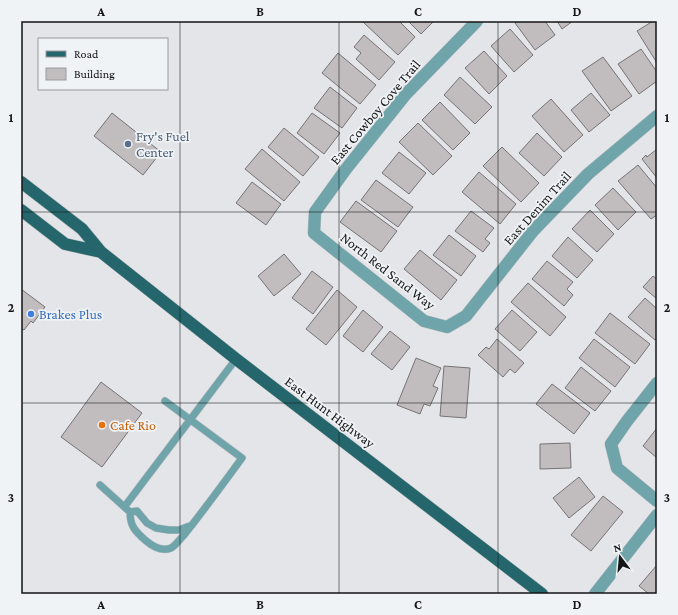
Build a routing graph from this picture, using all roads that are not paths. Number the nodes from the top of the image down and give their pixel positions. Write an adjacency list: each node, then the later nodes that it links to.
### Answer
1 (477, 21): 5 (street, East Cowboy Cove Trail)
2 (657, 116): 7 (street, East Denim Trail)
3 (21, 182): 6 (main road, East Hunt Highway)
4 (21, 210): 6 (main road, East Hunt Highway)
5 (314, 233): 7 (street, North Red Sand Way)
6 (101, 252): 8 (main road, East Hunt Highway)
7 (447, 327)
8 (236, 359): 11 (lane); 18 (main road, East Hunt Highway)
9 (657, 383): 13 (street)
10 (165, 401): 11 (lane)
11 (190, 420): 14 (lane); 17 (lane)
12 (100, 485): 14 (lane)
13 (657, 501)
14 (125, 506): 15 (lane)
15 (130, 512): 17 (lane); 17 (lane)
16 (657, 515): 19 (street)
17 (192, 525)
18 (542, 594)
19 (595, 594)

